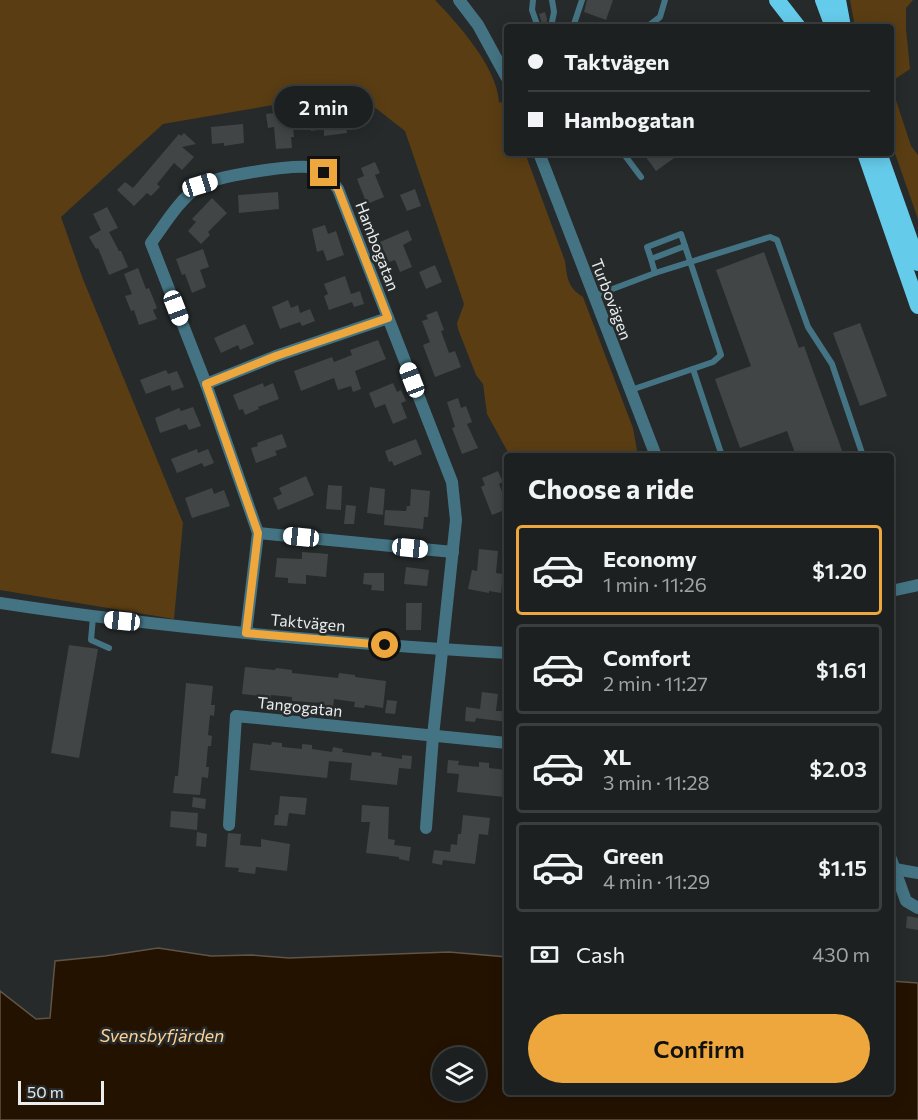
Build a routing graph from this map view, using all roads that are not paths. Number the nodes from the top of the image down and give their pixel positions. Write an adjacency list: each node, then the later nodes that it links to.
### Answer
1 (459, 0): 18 (street)
2 (533, 0): 10 (lane)
3 (552, 0): 11 (lane)
4 (582, 0): 12 (lane)
5 (665, 0): 13 (lane)
6 (777, 0): 14 (highway)
7 (812, 0): 15 (highway)
8 (824, 0): 16 (highway)
9 (838, 0): 17 (highway)
10 (537, 24)
11 (552, 24)
12 (574, 24)
13 (651, 24)
14 (796, 24)
15 (821, 24)
16 (832, 24)
17 (842, 24)
18 (504, 73)
19 (544, 156): 29 (street, Turbovägen)
20 (625, 156): 23 (lane)
21 (865, 156): 30 (highway)
22 (880, 156): 27 (highway)
23 (641, 177)
24 (685, 246): 25 (lane); 25 (lane); 26 (lane)
25 (651, 259): 28 (lane)
26 (690, 262): 28 (lane); 32 (lane); 37 (lane)
27 (918, 263)
28 (656, 273): 29 (lane)
29 (593, 296): 34 (street, Turbovägen)
30 (918, 306)
31 (388, 318): 33 (street); 33 (street, Hambogatan); 39 (street, Hambogatan)
32 (693, 369): 34 (lane); 36 (lane)
33 (206, 384): 38 (street, Hambogatan)
34 (630, 390): 35 (street, Turbovägen)
35 (655, 453)
36 (721, 453)
37 (862, 453)
38 (258, 533): 39 (street); 44 (street, Hambogatan)
39 (453, 552): 46 (street, Hambogatan)
40 (918, 585): 41 (street)
41 (894, 590)
42 (0, 603): 43 (street, Taktvägen)
43 (93, 617): 44 (street, Taktvägen); 45 (lane)
44 (246, 633): 46 (street, Taktvägen)
45 (109, 648)
46 (443, 649): 47 (street, Taktvägen); 48 (street)
47 (504, 653)
48 (432, 736): 49 (street, Tangogatan); 50 (street, Tangogatan); 51 (street)
49 (504, 742)
50 (228, 825)
51 (426, 828)
52 (894, 864): 54 (street)
53 (894, 867): 55 (street)
54 (918, 873)
55 (918, 908)

